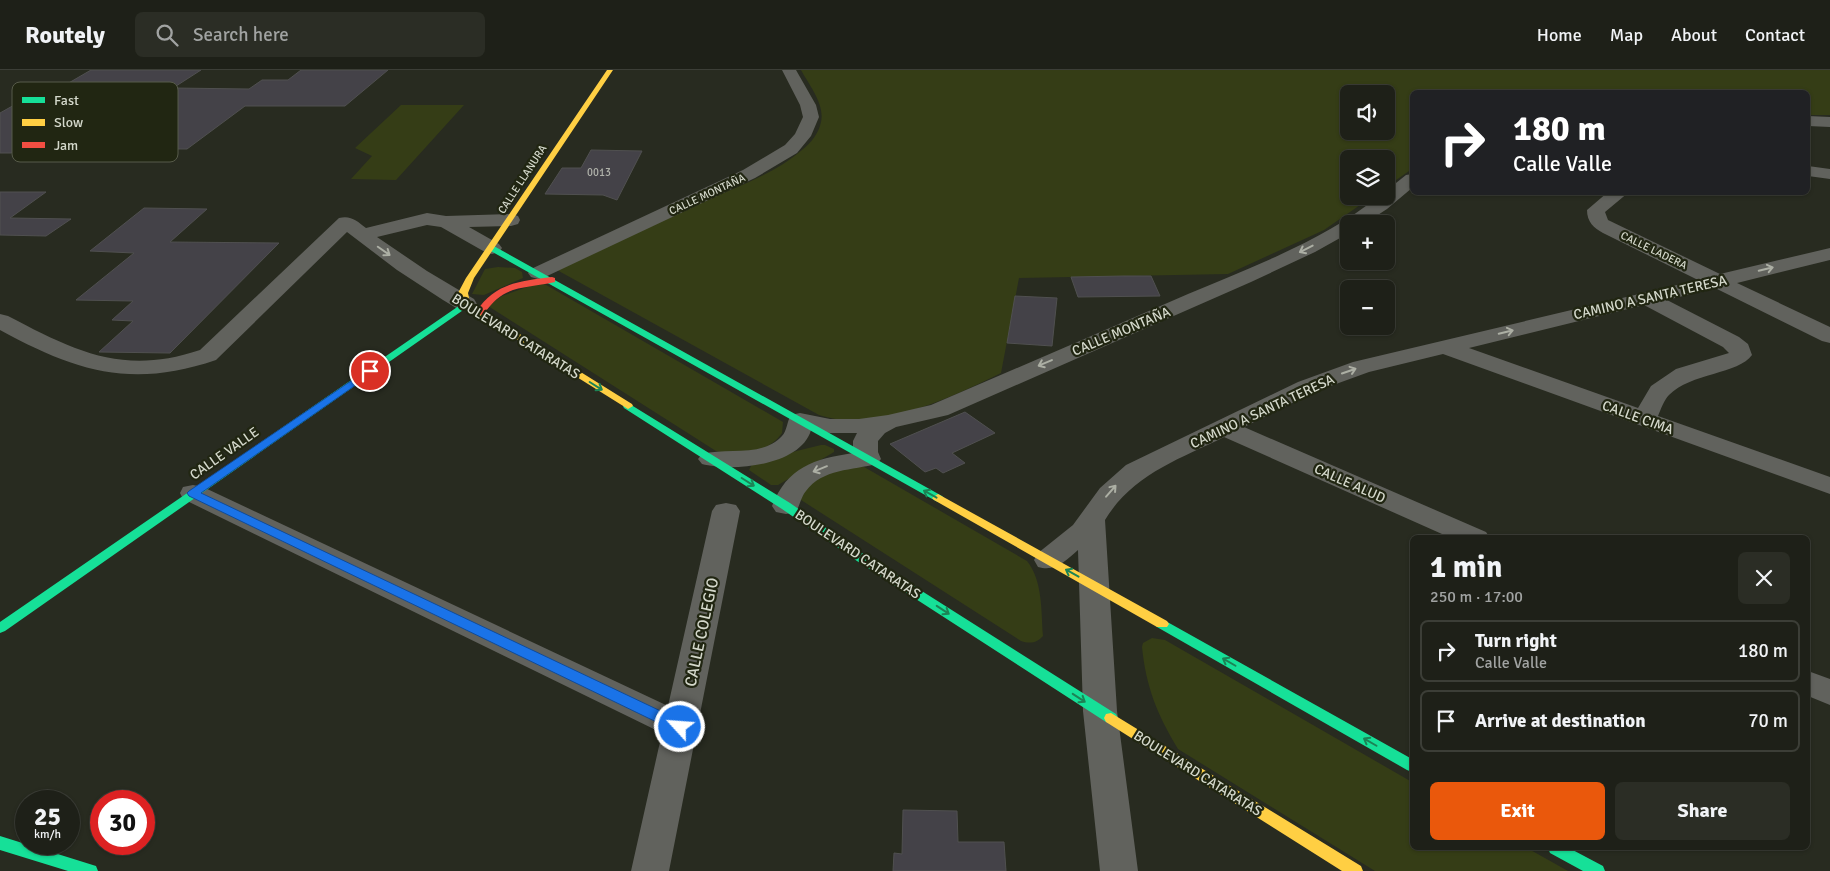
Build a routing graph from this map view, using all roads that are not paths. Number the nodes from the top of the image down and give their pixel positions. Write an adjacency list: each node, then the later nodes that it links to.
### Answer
1 (610, 70): 10 (street, CALLE LLANURA)
2 (789, 70): 16 (street, CALLE MONTAÑA)
3 (1810, 121): 4 (street)
4 (1830, 122)
5 (1810, 171): 6 (street)
6 (1830, 174)
7 (1410, 181): 9 (street, CALLE MONTAÑA)
8 (1616, 195): 17 (street, CALLE LADERA)
9 (1364, 215)
10 (511, 220): 11 (street); 14 (street, CALLE LLANURA)
11 (446, 222): 12 (street); 14 (street)
12 (354, 228): 19 (street, BOULEVARD CATARATAS, one-way to 19); 20 (street)
13 (1340, 229): 25 (street, CALLE MONTAÑA, one-way to 25)
14 (492, 248): 16 (street); 19 (street, CALLE LLANURA)
15 (1830, 254): 17 (street, CAMINO A SANTA TERESA, one-way to 15)
16 (545, 276): 19 (street, CALLE VALLE); 24 (street)
17 (1718, 281): 18 (street, CAMINO A SANTA TERESA); 21 (street, CALLE LADERA)
18 (1647, 298): 22 (street, CAMINO A SANTA TERESA, one-way to 18); 23 (street)
19 (474, 308): 28 (street, BOULEVARD CATARATAS, one-way to 28); 30 (street, CALLE VALLE)
20 (0, 322)
21 (1830, 336)
22 (1445, 347): 23 (street, CALLE CIMA); 26 (street, CAMINO A SANTA TERESA, one-way to 22)
23 (1644, 419): 29 (street, CALLE CIMA)
24 (800, 420): 25 (street, CALLE MONTAÑA); 27 (street); 28 (street)
25 (888, 422): 27 (street, CALLE MONTAÑA)
26 (1224, 428): 33 (street, CAMINO A SANTA TERESA, one-way to 26); 34 (street, CALLE ALUD)
27 (868, 458): 31 (street, one-way to 31); 35 (street, one-way to 27)
28 (711, 459): 31 (street, BOULEVARD CATARATAS, one-way to 31)
29 (1830, 486)
30 (193, 493): 37 (street, CALLE VALLE); 41 (street)
31 (786, 506): 40 (street, BOULEVARD CATARATAS, one-way to 40)
32 (726, 511): 41 (street, CALLE COLEGIO)
33 (1091, 520): 35 (street, CAMINO A SANTA TERESA); 36 (street)
34 (1469, 535)
35 (1048, 560): 36 (street, one-way to 35)
36 (1094, 586): 40 (street); 42 (street, one-way to 36)
37 (0, 628)
38 (1810, 684): 39 (street)
39 (1830, 693)
40 (1100, 711): 47 (street); 48 (street, BOULEVARD CATARATAS)
41 (680, 727): 46 (street, CALLE COLEGIO)
42 (1410, 765)
43 (0, 843): 45 (street)
44 (1560, 850): 49 (street)
45 (90, 871)
46 (650, 871)
47 (1119, 871)
48 (1355, 871)
49 (1597, 871)

